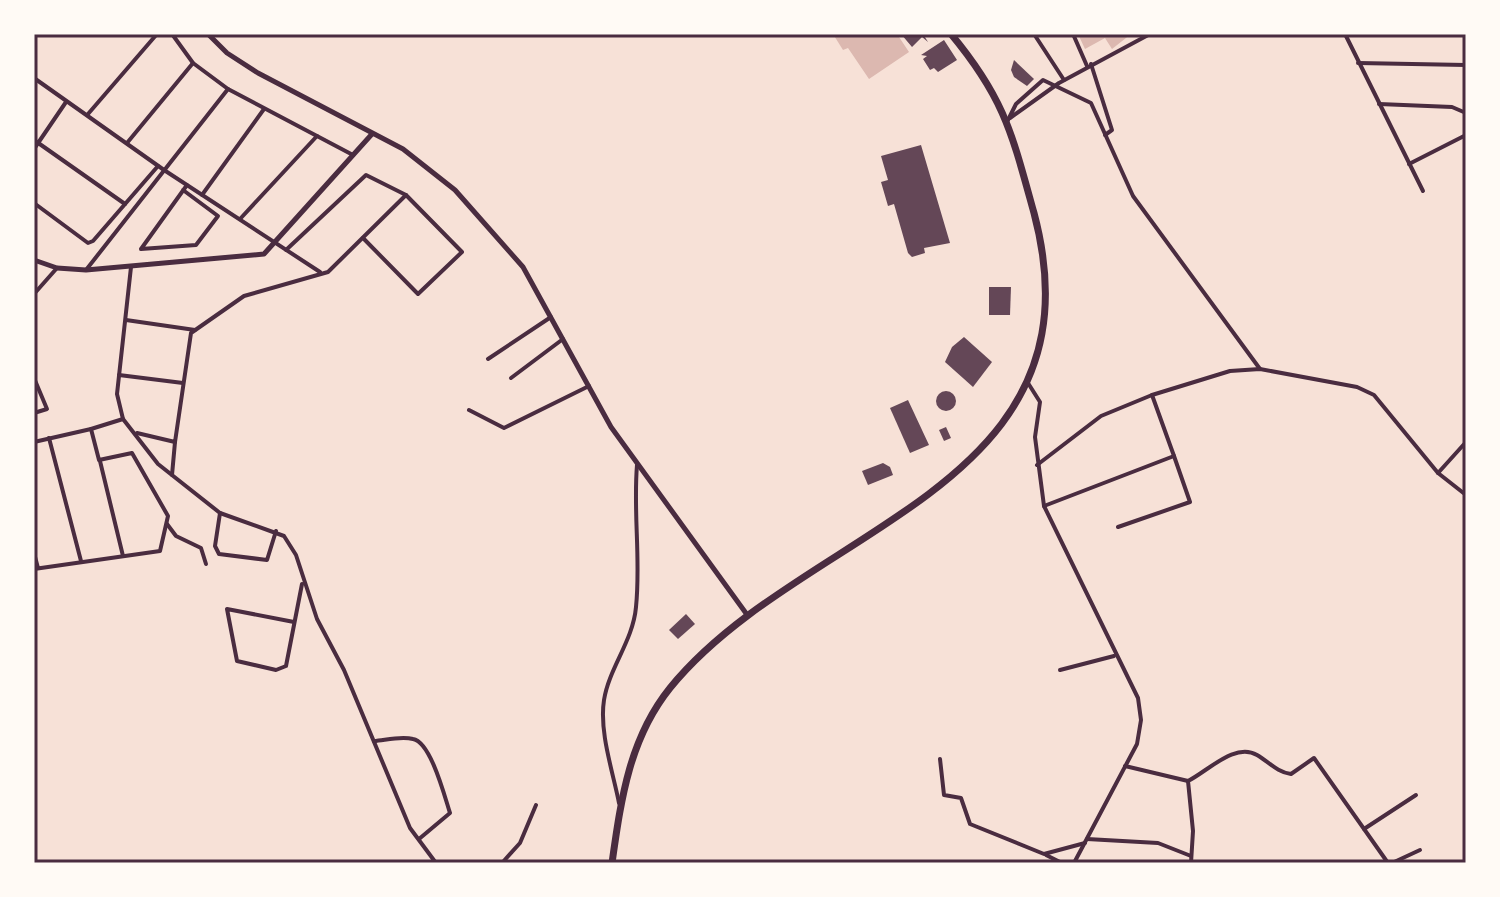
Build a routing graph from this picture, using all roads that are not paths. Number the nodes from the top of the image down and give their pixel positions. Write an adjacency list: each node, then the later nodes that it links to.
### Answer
1 (157, 34): 20 (street)
2 (172, 34): 9 (street)
3 (208, 34): 22 (street)
4 (951, 34): 21 (highway)
5 (1034, 34): 14 (street)
6 (1073, 34): 11 (street)
7 (1150, 34): 11 (street)
8 (1345, 34): 10 (street)
9 (193, 63): 15 (street); 27 (street)
10 (1358, 63): 12 (street); 17 (street)
11 (1089, 65): 14 (street); 23 (street)
12 (1466, 65)
13 (34, 78): 16 (street)
14 (1061, 81): 21 (street)
15 (228, 89): 18 (street); 32 (street)
16 (66, 102): 20 (street); 26 (street)
17 (1379, 104): 19 (street); 30 (street)
18 (264, 109): 25 (street); 35 (street)
19 (1466, 113)
20 (88, 114): 27 (street)
21 (1008, 120): 23 (street); 59 (highway)
22 (372, 134): 29 (street); 49 (street)
23 (1105, 135): 54 (street)
24 (1466, 135): 30 (street)
25 (317, 136): 29 (street); 39 (street)
26 (36, 141): 28 (street); 38 (street)
27 (127, 143): 31 (street)
28 (34, 149)
29 (353, 155): 41 (street)
30 (1409, 164): 34 (street)
31 (158, 166): 32 (street); 38 (street)
32 (164, 170): 33 (street); 46 (street)
33 (185, 188): 33 (street); 35 (street)
34 (1423, 191)
35 (202, 195): 39 (street)
36 (406, 195): 40 (street); 40 (street); 42 (street)
37 (34, 203): 38 (street)
38 (125, 204)
39 (240, 219): 41 (street)
40 (363, 238): 47 (street)
41 (277, 243): 42 (street); 44 (street)
42 (286, 250): 47 (street)
43 (34, 260): 45 (street)
44 (131, 267): 46 (street); 50 (street)
45 (57, 268): 46 (street); 48 (street)
46 (86, 270)
47 (320, 272): 51 (street)
48 (34, 294)
49 (551, 317): 52 (street); 53 (street)
50 (126, 320): 51 (street); 55 (street)
51 (195, 330): 58 (street)
52 (563, 339): 57 (street); 60 (street)
53 (488, 359)
54 (1260, 369): 61 (street); 75 (street)
55 (119, 375): 58 (street); 64 (street)
56 (34, 378): 63 (street)
57 (511, 378)
58 (183, 383): 69 (street)
59 (1028, 383): 74 (street); 89 (highway)
60 (589, 386): 62 (street); 73 (street)
61 (1152, 395): 71 (street); 74 (street)
62 (469, 410)
63 (34, 413)
64 (123, 419): 65 (street); 66 (street)
65 (91, 429): 67 (street); 72 (street)
66 (135, 432): 69 (street); 76 (street)
67 (49, 438): 68 (street); 85 (street)
68 (34, 442)
69 (175, 442): 76 (street)
70 (1466, 442): 75 (street)
71 (1174, 456): 78 (street); 81 (street)
72 (99, 460): 80 (street); 84 (street)
73 (637, 465): 89 (street); 99 (street)
74 (1037, 465): 78 (street)
75 (1438, 473): 77 (street)
76 (172, 476): 79 (street)
77 (1466, 495)
78 (1044, 506): 91 (street)
79 (220, 513): 82 (street); 82 (street)
80 (167, 524): 84 (street); 86 (street)
81 (1118, 527)
82 (276, 531): 88 (street)
83 (34, 553): 87 (street)
84 (123, 556): 85 (street)
85 (81, 561): 87 (street)
86 (206, 564)
87 (36, 568)
88 (303, 582): 90 (street); 93 (street)
89 (748, 616): 99 (highway)
90 (294, 622): 90 (street)
91 (1114, 656): 92 (street); 95 (street)
92 (1060, 670)
93 (373, 741): 101 (street); 101 (street)
94 (940, 759): 104 (street)
95 (1125, 766): 96 (street); 102 (street)
96 (1188, 781): 100 (street); 105 (street)
97 (1416, 795): 100 (street)
98 (536, 805): 107 (street)
99 (620, 806): 108 (highway)
100 (1364, 829): 112 (street)
101 (419, 839): 106 (street)
102 (1086, 841): 104 (street); 105 (street); 110 (street)
103 (1420, 850): 112 (street)
104 (1044, 854): 109 (street)
105 (1191, 856): 111 (street)
106 (436, 863)
107 (502, 863)
108 (612, 863)
109 (1062, 863)
110 (1074, 863)
111 (1191, 863)
112 (1390, 863)

